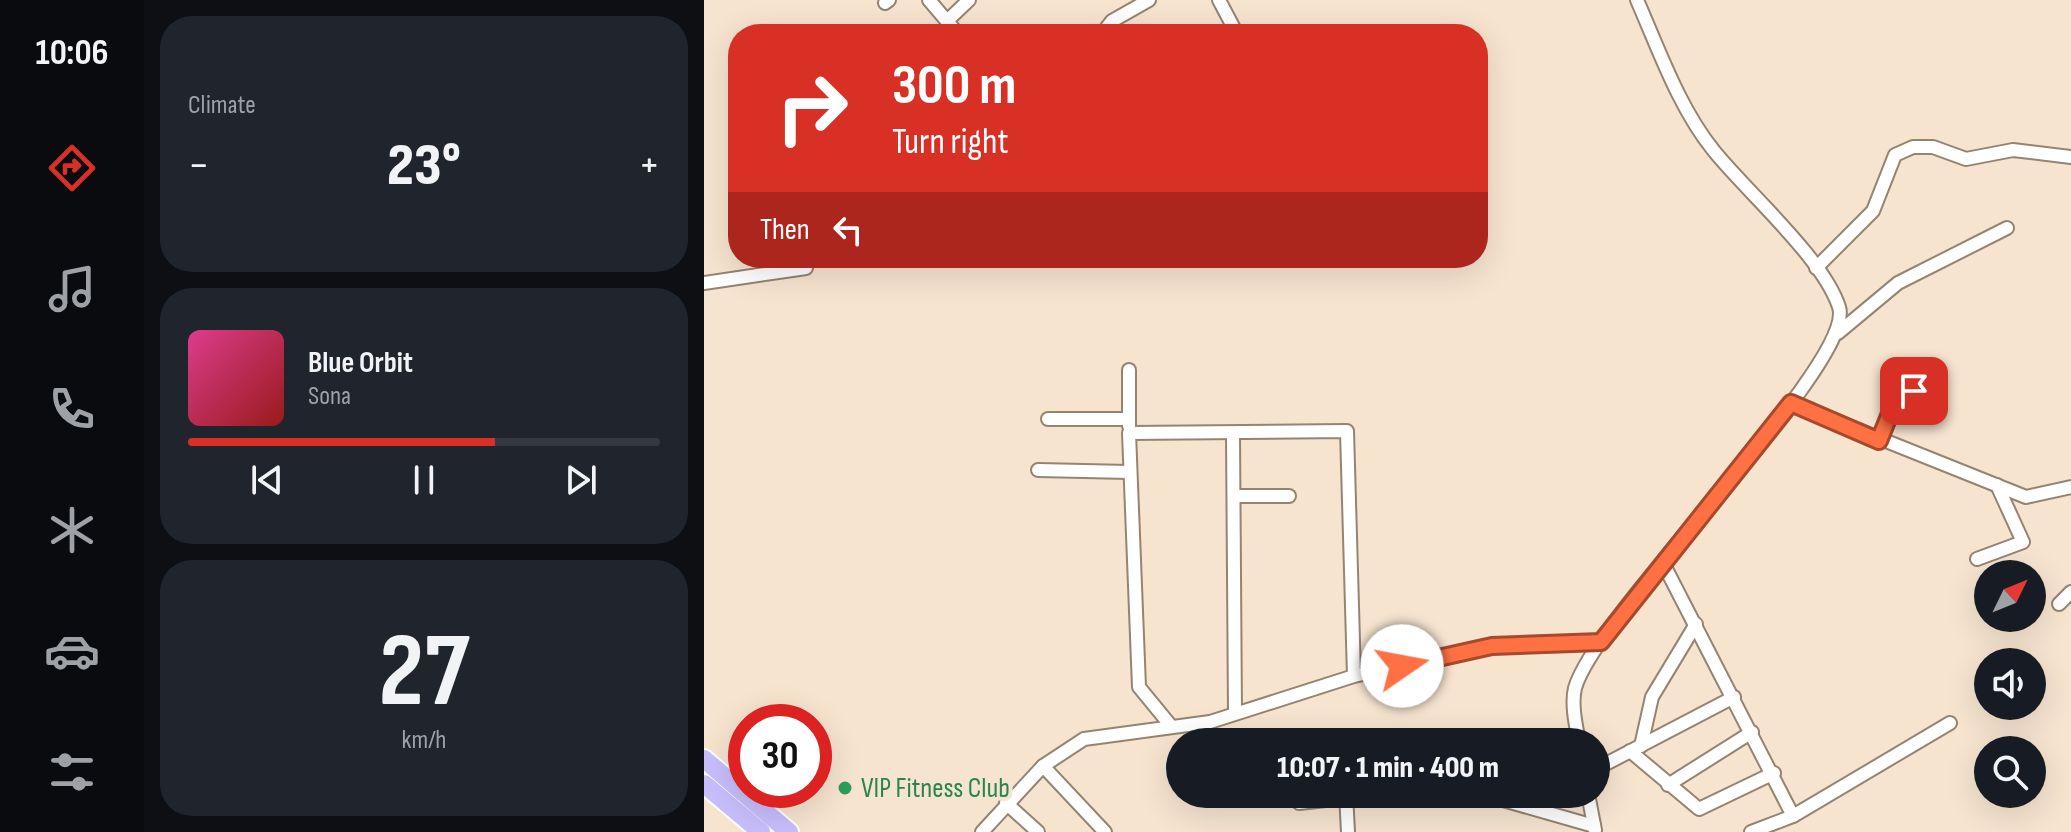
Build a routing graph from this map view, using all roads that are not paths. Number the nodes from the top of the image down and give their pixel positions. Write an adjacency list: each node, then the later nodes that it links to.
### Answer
1 (929, 0): 6 (street)
2 (969, 0): 6 (street)
3 (1149, 0): 8 (street)
4 (1219, 0): 9 (street)
5 (1637, 0): 13 (street)
6 (947, 21): 7 (street)
7 (950, 24)
8 (1110, 24)
9 (1232, 24)
10 (2071, 157): 13 (street)
11 (2007, 228): 15 (street)
12 (806, 268): 14 (street)
13 (1816, 268): 15 (street)
14 (704, 283)
15 (1838, 333): 18 (street)
16 (1129, 370): 20 (street)
17 (1914, 391): 23 (street)
18 (1791, 403): 23 (street); 31 (street)
19 (1048, 419): 20 (street)
20 (1128, 419): 21 (street)
21 (1129, 433): 22 (street); 25 (street)
22 (1233, 435): 28 (street); 36 (street)
23 (1879, 441): 26 (street)
24 (1038, 470): 25 (street)
25 (1129, 472): 40 (street)
26 (1997, 485): 27 (street); 30 (street)
27 (2071, 487)
28 (1234, 496): 29 (street); 38 (street)
29 (1289, 496)
30 (1977, 559)
31 (1663, 563): 34 (street); 35 (street)
32 (2071, 592): 33 (street)
33 (2059, 604)
34 (1696, 624): 37 (street); 43 (street)
35 (1601, 642): 36 (street); 41 (street)
36 (1354, 676): 38 (street)
37 (1734, 697): 42 (street); 43 (street)
38 (1235, 713): 40 (street)
39 (1950, 723): 54 (street)
40 (1171, 726): 46 (street)
41 (1578, 728)
42 (1752, 732): 47 (street); 49 (street)
43 (1635, 749): 45 (street); 49 (street)
44 (704, 759): 57 (main road)
45 (1610, 762)
46 (1043, 766): 50 (street); 60 (street)
47 (1774, 773): 49 (street); 54 (street)
48 (704, 784): 56 (main road)
49 (1668, 785)
50 (1006, 803): 58 (street); 59 (street)
51 (1347, 808): 61 (street)
52 (1527, 808): 55 (street)
53 (1591, 808): 55 (street)
54 (1793, 816): 62 (street)
55 (1595, 829)
56 (761, 832)
57 (789, 832)
58 (982, 832)
59 (1038, 832)
60 (1105, 832)
61 (1348, 832)
62 (1751, 832)

